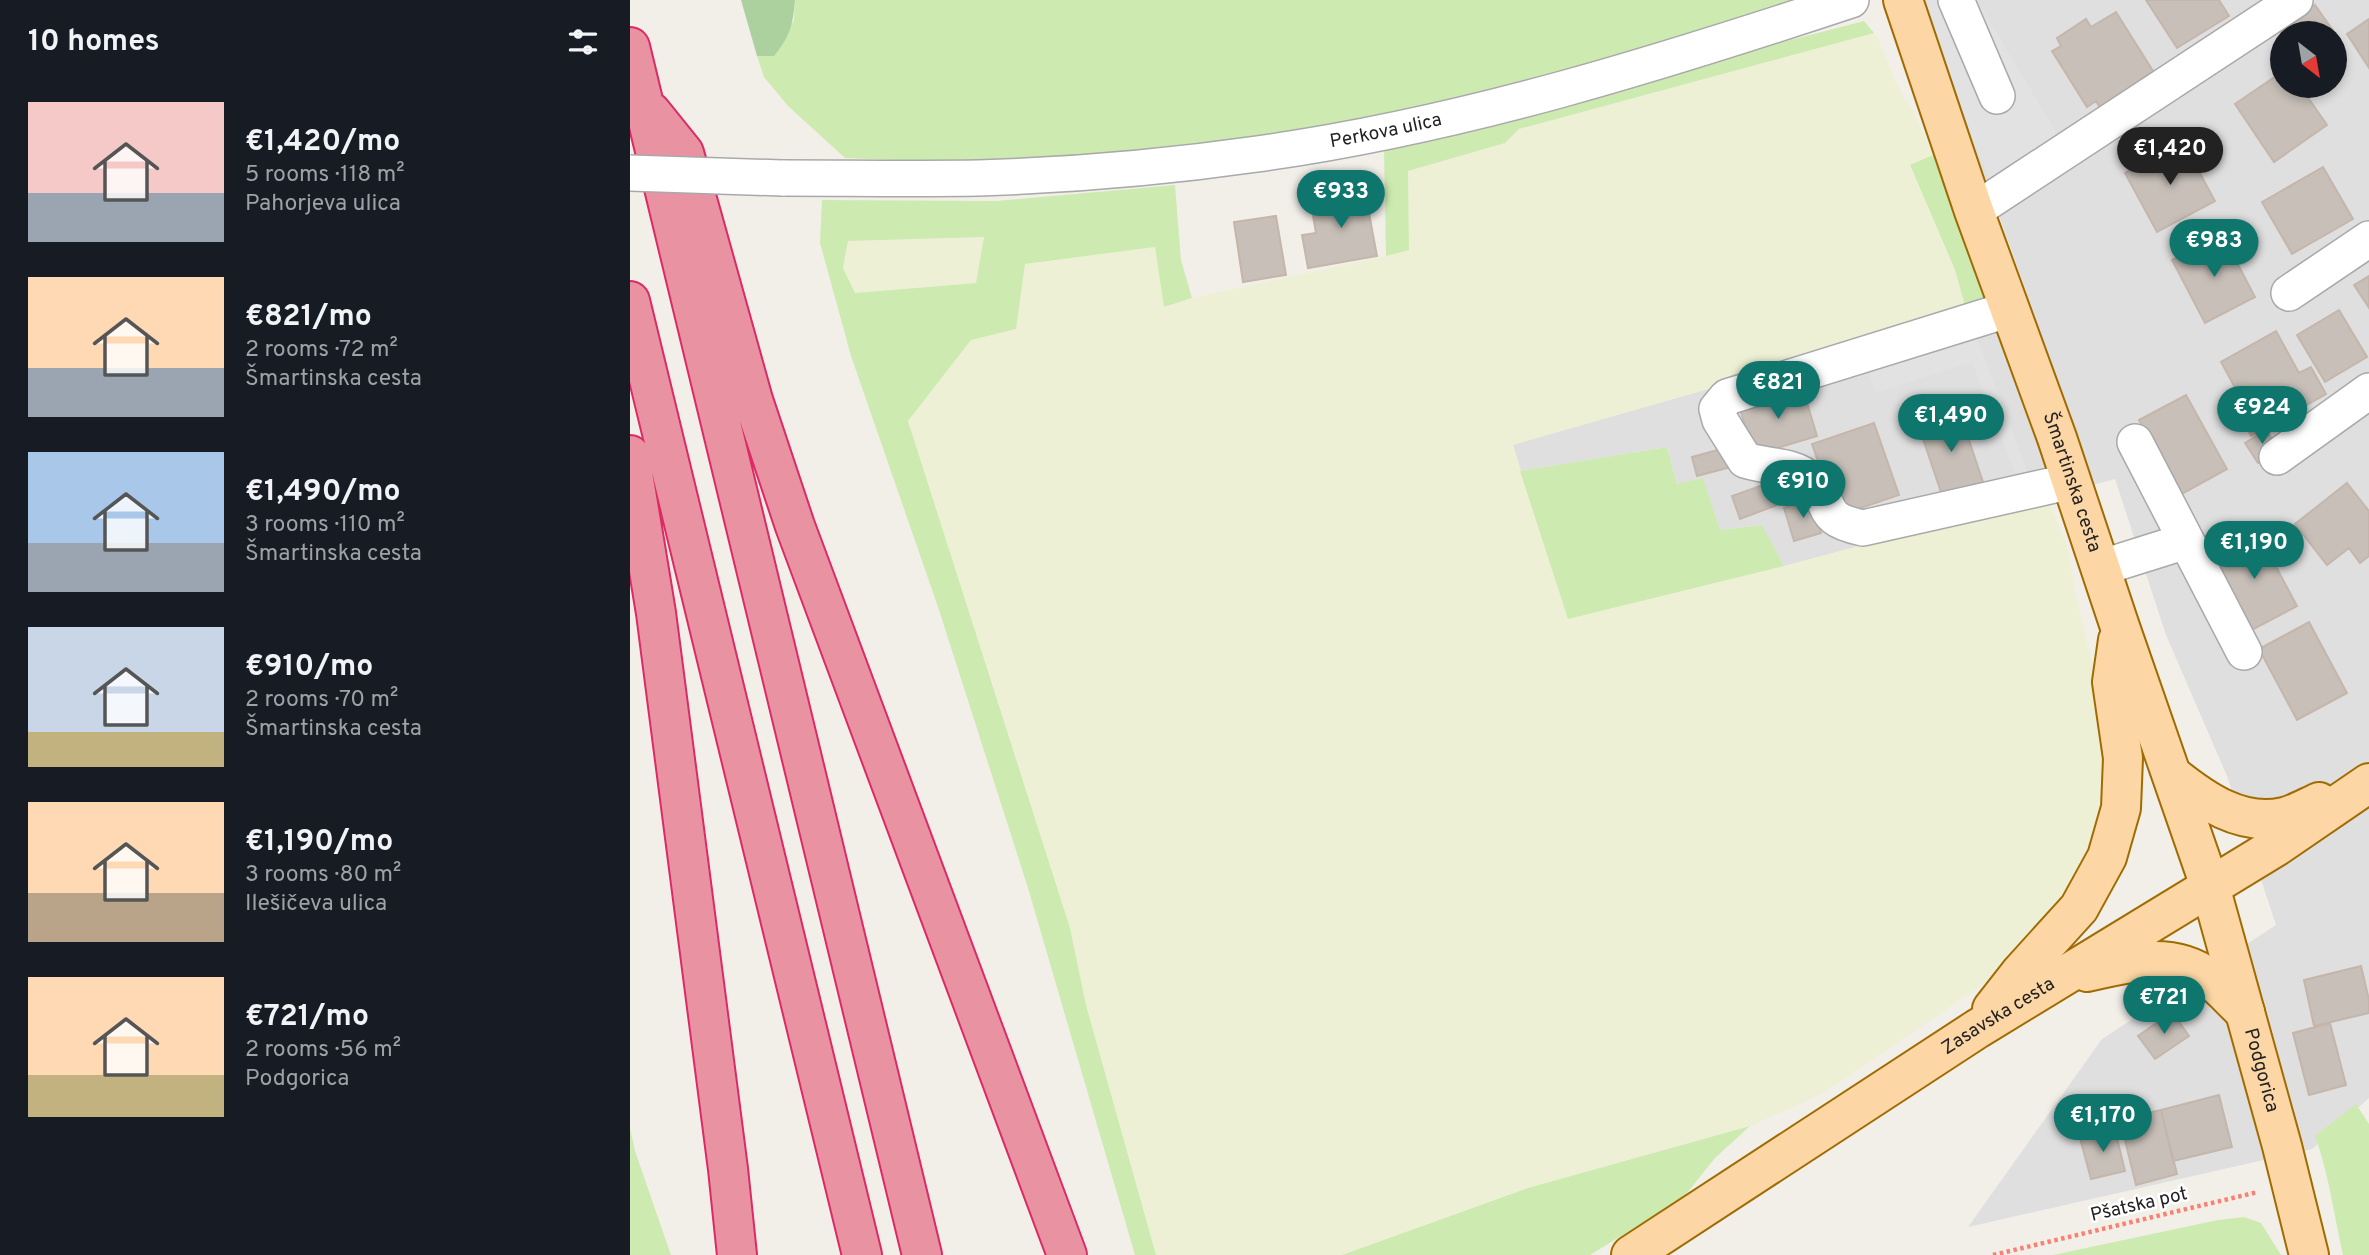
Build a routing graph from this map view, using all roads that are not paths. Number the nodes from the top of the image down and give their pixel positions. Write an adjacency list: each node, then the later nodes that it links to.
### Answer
1 (1851, 0): 8 (street, Perkova ulica, bridge)
2 (1903, 0): 9 (main road, Šmartinska cesta)
3 (1956, 0): 6 (street)
4 (2295, 0): 9 (street)
5 (630, 47): 7 (highway)
6 (1997, 96)
7 (644, 103): 31 (highway); 32 (highway)
8 (630, 173)
9 (1974, 211): 13 (main road, Šmartinska cesta)
10 (2369, 239): 11 (street)
11 (2289, 293)
12 (630, 301): 30 (highway)
13 (2010, 309): 18 (main road, Šmartinska cesta); 18 (street)
14 (2369, 391): 17 (street)
15 (2135, 442): 19 (street)
16 (630, 455): 29 (highway)
17 (2277, 457)
18 (2072, 481): 20 (main road, Šmartinska cesta)
19 (2186, 541): 20 (street); 22 (street)
20 (2100, 568): 21 (main road, Šmartinska cesta)
21 (2120, 627): 23 (main road, Šmartinska cesta); 28 (main road)
22 (2244, 652)
23 (2172, 775): 24 (main road); 25 (main road, Šmartinska cesta)
24 (2369, 782): 25 (main road, Zasavska cesta)
25 (2210, 886): 26 (main road, Zasavska cesta); 27 (main road, Podgorica)
26 (2061, 977): 27 (main road); 28 (main road, Zasavska cesta)
27 (2245, 1012): 34 (main road, Podgorica)
28 (1977, 1029): 33 (main road, Zasavska cesta)
29 (737, 1255)
30 (862, 1255)
31 (922, 1255)
32 (1067, 1255)
33 (1631, 1255)
34 (2309, 1255)

